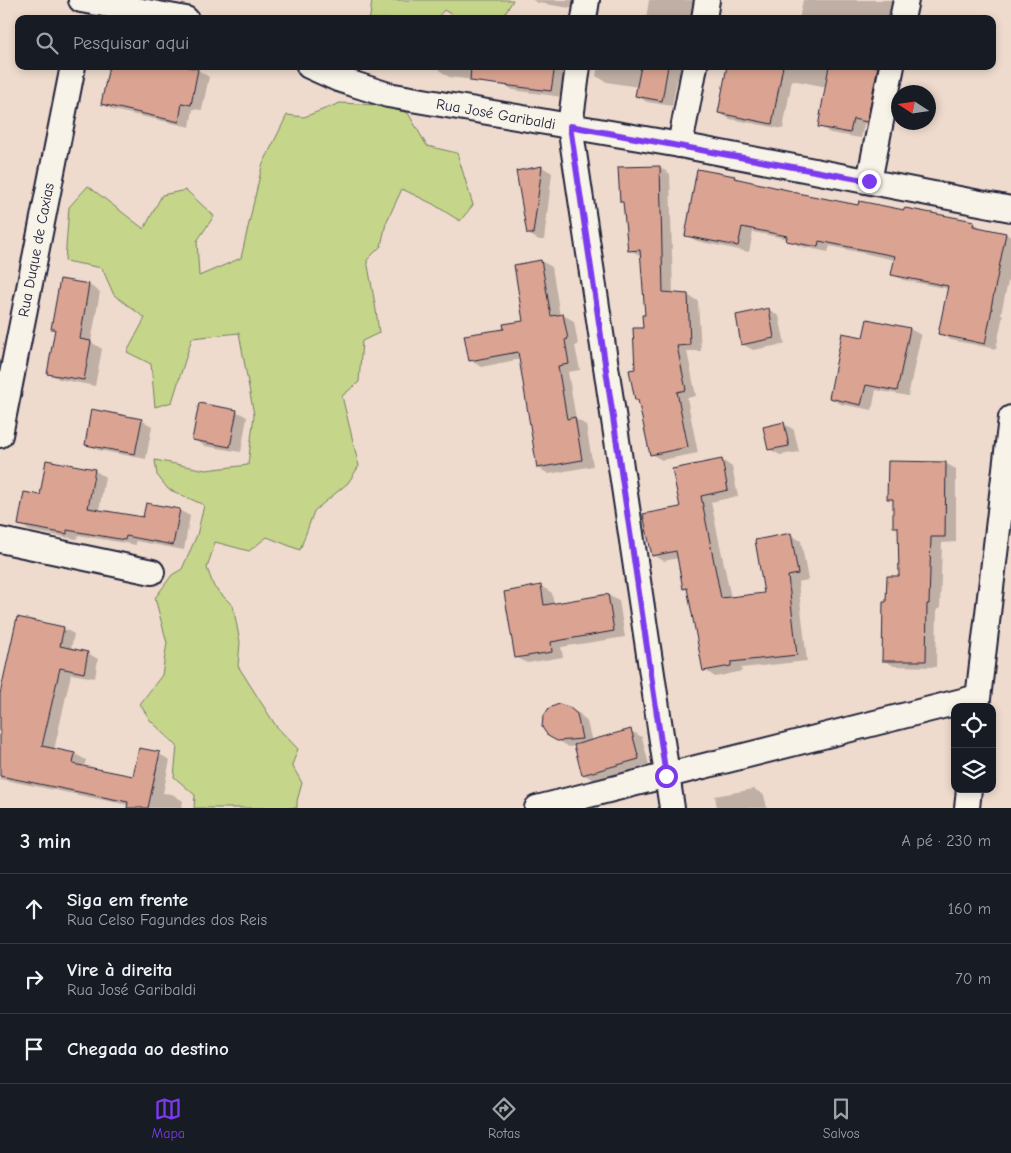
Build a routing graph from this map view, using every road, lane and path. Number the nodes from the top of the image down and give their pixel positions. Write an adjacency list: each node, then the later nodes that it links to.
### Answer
1 (587, 0): 6 (street)
2 (707, 0): 7 (street)
3 (906, 0): 8 (street)
4 (84, 5): 5 (street)
5 (157, 15)
6 (585, 15)
7 (705, 15)
8 (903, 15)
9 (72, 70): 19 (street, Rua Duque de Caxias)
10 (318, 70): 14 (street, Rua José Garibaldi)
11 (577, 70): 14 (street)
12 (694, 70): 15 (street)
13 (891, 70): 16 (street)
14 (570, 126): 15 (street, Rua José Garibaldi); 23 (street)
15 (680, 145): 16 (street, Rua José Garibaldi)
16 (869, 181): 17 (street, Rua José Garibaldi)
17 (1011, 209)
18 (1011, 418): 22 (street)
19 (0, 435)
20 (0, 540): 21 (street)
21 (152, 572)
22 (978, 702): 23 (street)
23 (666, 776): 25 (street); 26 (street)
24 (969, 793): 27 (street)
25 (537, 808)
26 (672, 808)
27 (967, 808)

